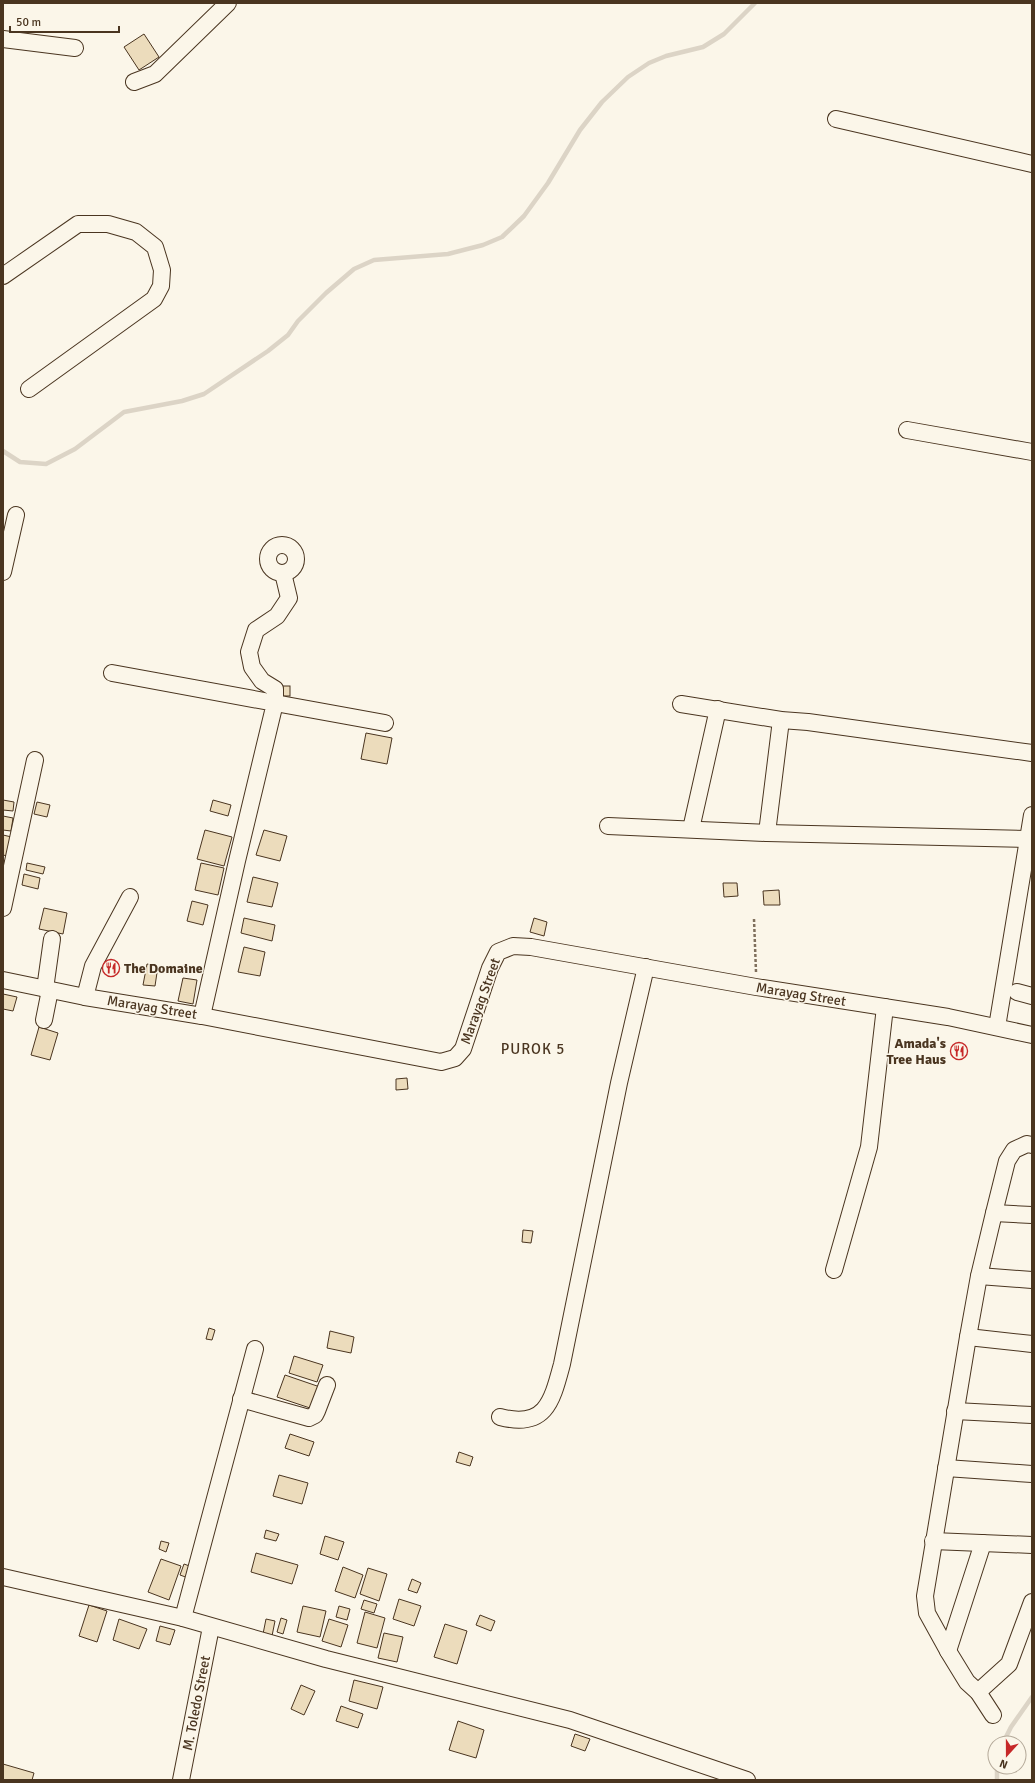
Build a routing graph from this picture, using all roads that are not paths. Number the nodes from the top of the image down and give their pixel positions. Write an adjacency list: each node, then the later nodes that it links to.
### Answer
1 (228, 3): 4 (street)
2 (3, 39): 3 (street)
3 (75, 48)
4 (134, 82)
5 (836, 119): 6 (street)
6 (1032, 164)
7 (3, 276): 8 (street)
8 (29, 389)
9 (907, 430): 10 (street)
10 (1032, 452)
11 (16, 515): 12 (street)
12 (4, 565)
13 (283, 573): 15 (street)
14 (112, 673): 15 (street)
15 (275, 703): 19 (street); 35 (street)
16 (680, 704): 17 (street)
17 (718, 709): 18 (street); 24 (street)
18 (781, 720): 20 (street); 25 (street)
19 (385, 723)
20 (1032, 753)
21 (36, 760): 28 (street)
22 (1032, 815): 26 (street)
23 (608, 826): 24 (street)
24 (691, 829): 25 (street)
25 (767, 833): 26 (street)
26 (1027, 839): 37 (street)
27 (130, 897): 33 (street)
28 (3, 908)
29 (52, 939): 32 (street)
30 (646, 968): 34 (street, Marayag Street); 35 (street, Marayag Street); 52 (street)
31 (3, 980): 32 (street, Marayag Street)
32 (48, 989): 33 (street, Marayag Street); 36 (street)
33 (85, 997): 35 (street, Marayag Street)
34 (886, 1007): 37 (street, Marayag Street); 42 (street)
35 (202, 1016)
36 (44, 1020)
37 (997, 1027): 38 (street, Marayag Street)
38 (1032, 1035)
39 (1032, 1145): 40 (street)
40 (994, 1213): 41 (street); 43 (street)
41 (1032, 1215)
42 (834, 1270)
43 (979, 1276): 44 (street); 45 (street)
44 (1032, 1280)
45 (968, 1337): 46 (street); 50 (street)
46 (1032, 1344)
47 (255, 1349): 49 (street)
48 (327, 1385): 49 (street)
49 (241, 1399): 60 (street)
50 (955, 1411): 51 (street); 53 (street)
51 (1032, 1415)
52 (500, 1417)
53 (946, 1468): 54 (street); 55 (street)
54 (1032, 1474)
55 (933, 1541): 56 (street); 62 (street)
56 (983, 1543): 57 (street); 62 (street)
57 (1032, 1545)
58 (3, 1577): 60 (street)
59 (1032, 1602): 63 (street)
60 (183, 1618): 61 (street)
61 (211, 1627): 65 (street, M. Toledo Street); 66 (street)
62 (948, 1651): 63 (street)
63 (978, 1692): 64 (street)
64 (993, 1715)
65 (182, 1780)
66 (747, 1780)

